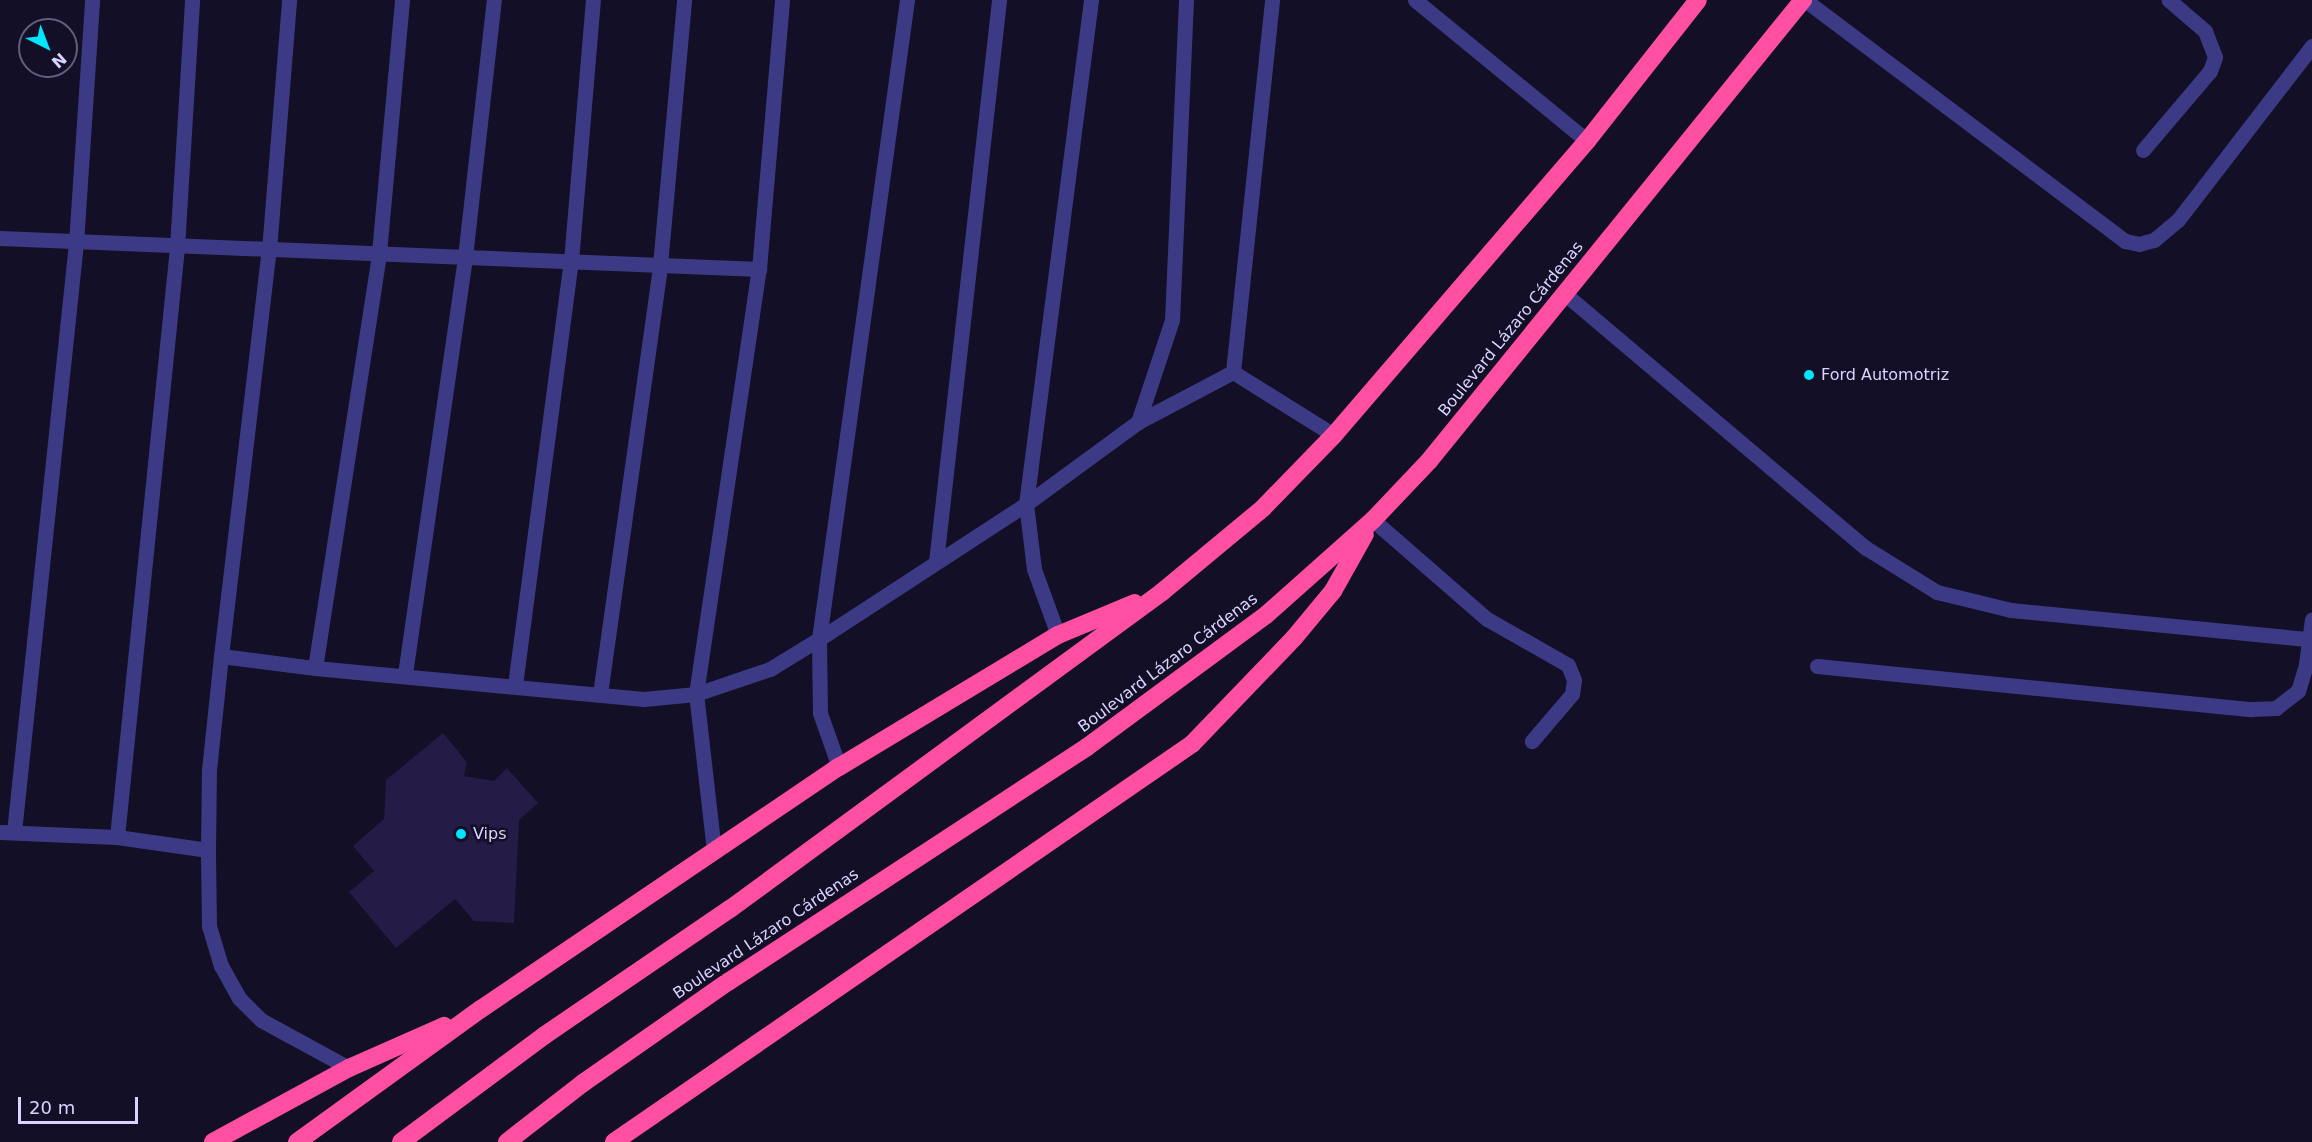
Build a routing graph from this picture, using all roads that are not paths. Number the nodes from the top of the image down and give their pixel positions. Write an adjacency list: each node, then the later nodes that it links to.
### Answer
1 (92, 0): 22 (lane)
2 (192, 0): 23 (lane)
3 (289, 0): 24 (lane)
4 (402, 0): 25 (lane)
5 (494, 0): 26 (lane)
6 (593, 0): 27 (lane)
7 (684, 0): 28 (lane)
8 (782, 0): 29 (lane)
9 (907, 0): 40 (lane)
10 (999, 0): 36 (lane)
11 (1091, 0): 34 (lane)
12 (1186, 0): 32 (lane)
13 (1272, 0): 31 (lane)
14 (1415, 0): 19 (lane)
15 (1698, 0): 19 (highway)
16 (1804, 0): 18 (lane); 30 (highway, Boulevard Lázaro Cárdenas)
17 (2169, 0): 20 (lane)
18 (2312, 46)
19 (1587, 141): 33 (highway)
20 (2143, 150)
21 (0, 238): 22 (lane)
22 (76, 243): 23 (lane); 51 (lane)
23 (177, 247): 24 (lane); 52 (lane)
24 (269, 250): 25 (lane); 42 (lane)
25 (379, 253): 26 (lane); 44 (lane)
26 (465, 257): 27 (lane); 45 (lane)
27 (571, 261): 28 (lane); 46 (lane)
28 (660, 265): 29 (lane); 47 (lane)
29 (759, 269): 48 (lane)
30 (1564, 294): 35 (highway, Boulevard Lázaro Cárdenas); 41 (lane)
31 (1233, 372): 32 (lane); 33 (lane)
32 (1138, 422): 34 (lane)
33 (1334, 435): 37 (highway)
34 (1026, 504): 36 (lane); 39 (lane)
35 (1373, 520): 49 (lane); 60 (highway, Boulevard Lázaro Cárdenas); 61 (highway)
36 (936, 562): 40 (lane)
37 (1162, 592): 39 (highway); 59 (highway)
38 (2312, 619): 41 (lane)
39 (1058, 635): 50 (highway)
40 (819, 639): 48 (lane); 50 (lane)
41 (2309, 639): 43 (lane)
42 (221, 656): 44 (lane); 53 (lane)
43 (1816, 666)
44 (315, 668): 45 (lane)
45 (405, 674): 46 (lane)
46 (515, 685): 47 (lane)
47 (600, 694): 48 (lane)
48 (696, 694): 54 (lane)
49 (1532, 741)
50 (839, 767): 54 (highway)
51 (7, 832): 52 (lane)
52 (117, 837): 53 (lane)
53 (208, 850): 56 (lane)
54 (714, 851): 55 (highway)
55 (481, 1009): 56 (highway); 57 (highway)
56 (350, 1068): 58 (highway)
57 (306, 1138)
58 (213, 1142)
59 (401, 1142)
60 (507, 1142)
61 (614, 1142)

